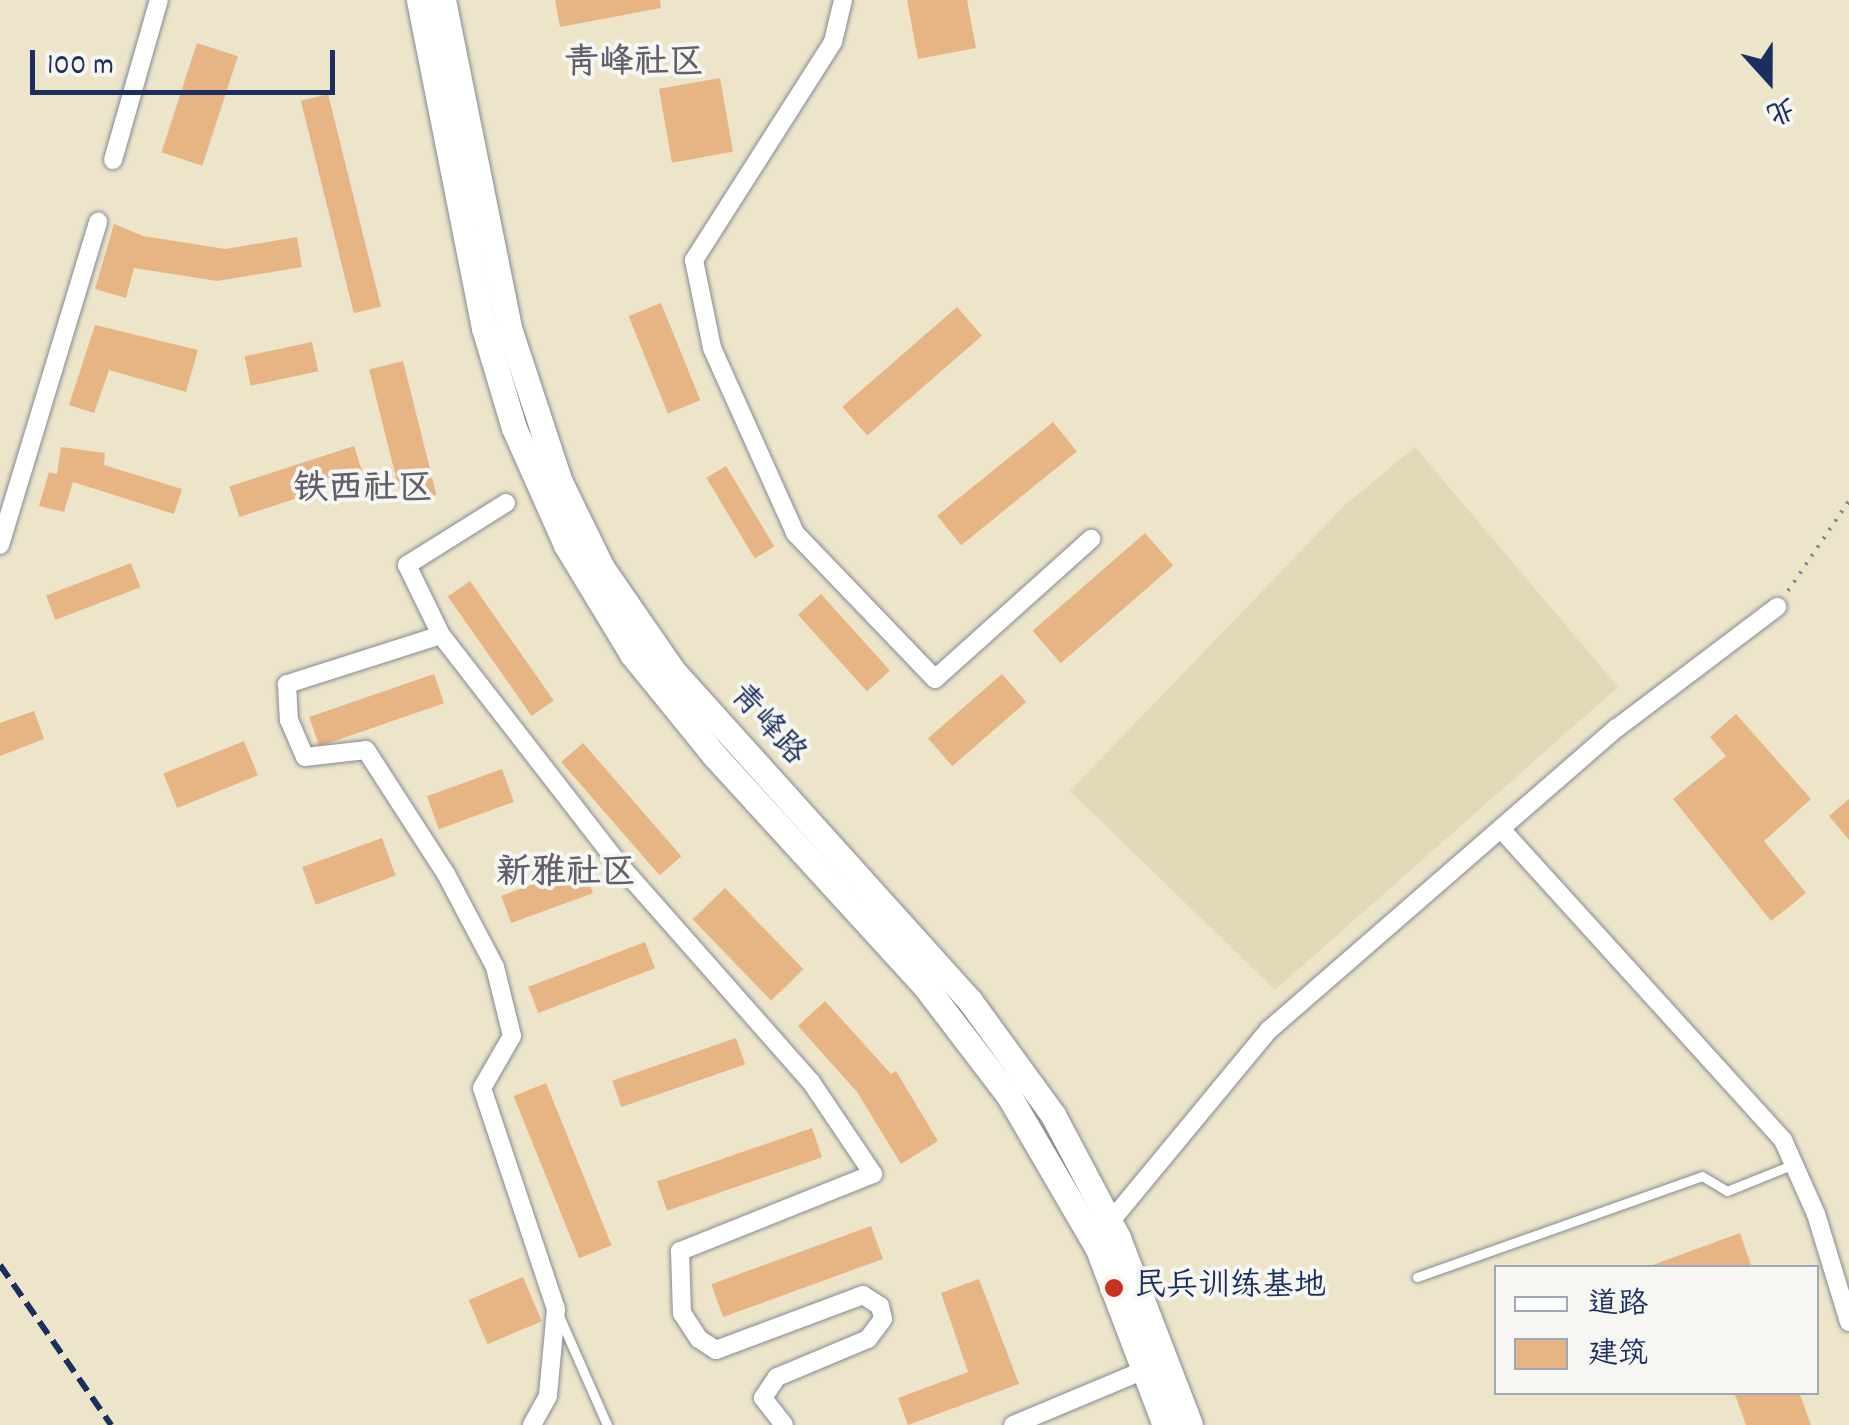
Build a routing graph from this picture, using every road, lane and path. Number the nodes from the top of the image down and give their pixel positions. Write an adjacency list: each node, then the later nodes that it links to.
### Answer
1 (159, 0): 5 (street)
2 (418, 0): 15 (main road, 青峰路)
3 (443, 0): 15 (main road, 青峰路)
4 (843, 0): 9 (street)
5 (113, 160)
6 (98, 222): 10 (street)
7 (1849, 501): 11 (path)
8 (506, 504): 12 (street)
9 (1091, 540)
10 (0, 545)
11 (1777, 608): 13 (street)
12 (441, 635): 17 (street); 22 (street)
13 (1501, 829): 14 (street); 15 (street)
14 (1794, 1164): 16 (lane); 18 (street)
15 (1101, 1230): 19 (main road, 青峰路); 25 (main road, 青峰路)
16 (1417, 1277)
17 (556, 1309): 20 (street); 21 (lane)
18 (1849, 1322)
19 (1146, 1369): 23 (street); 24 (main road, 青峰路)
20 (532, 1425)
21 (607, 1425)
22 (784, 1425)
23 (1013, 1425)
24 (1165, 1425)
25 (1190, 1425)

